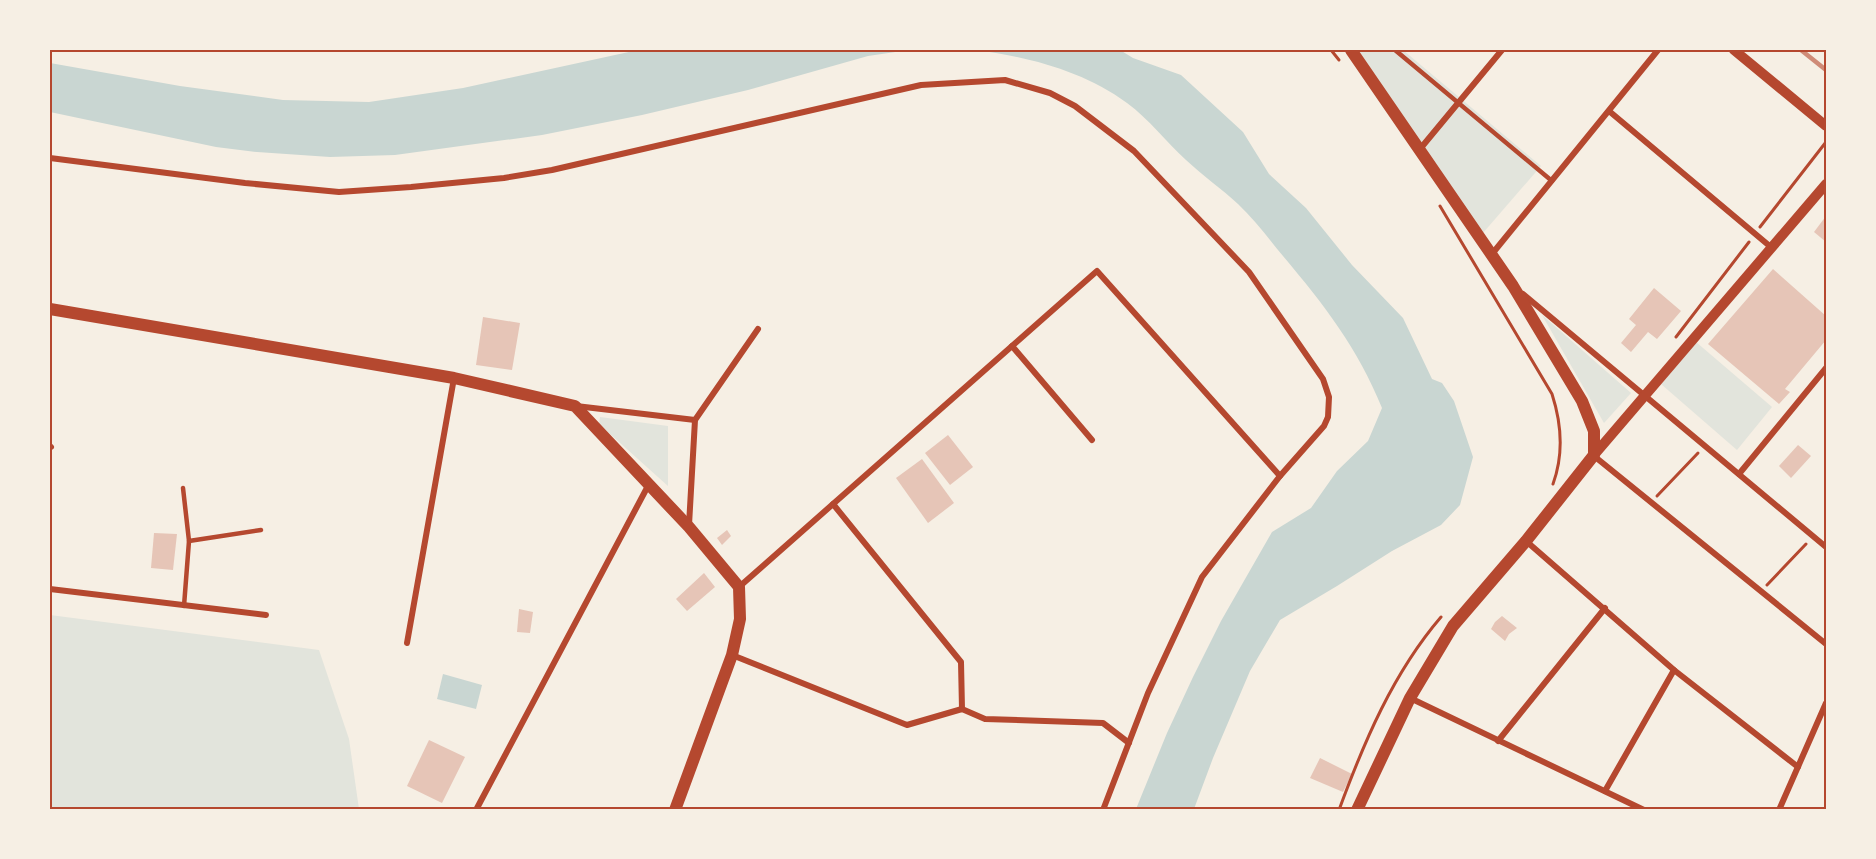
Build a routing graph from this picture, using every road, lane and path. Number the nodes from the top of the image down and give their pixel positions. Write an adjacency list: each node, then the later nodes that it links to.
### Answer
1 (1331, 50): 7 (path)
2 (1354, 50): 11 (main road)
3 (1395, 50): 8 (lane)
4 (1502, 50): 8 (street)
5 (1658, 50): 9 (street)
6 (1734, 50): 10 (street)
7 (1344, 66)
8 (1458, 103): 11 (street); 13 (lane)
9 (1609, 111): 13 (street); 16 (street)
10 (1827, 126)
11 (1420, 149): 17 (main road)
12 (50, 158): 31 (street)
13 (1552, 181): 17 (street)
14 (1827, 184): 16 (street)
15 (1437, 202): 34 (path)
16 (1773, 249): 24 (street)
17 (1491, 255): 18 (main road)
18 (1513, 286): 24 (street); 29 (main road)
19 (50, 309): 23 (main road)
20 (758, 329): 26 (street)
21 (1012, 346): 27 (street); 31 (street); 36 (street)
22 (1827, 369): 30 (street)
23 (454, 378): 25 (main road); 51 (street)
24 (1645, 396): 28 (street); 29 (street)
25 (575, 406): 26 (street); 32 (main road)
26 (695, 420): 37 (street)
27 (1092, 440)
28 (1705, 446): 30 (street); 35 (path)
29 (1594, 455): 35 (street); 42 (main road)
30 (1739, 474): 39 (street)
31 (1280, 476): 59 (street)
32 (649, 484): 37 (main road); 63 (street)
33 (183, 488): 41 (lane)
34 (1551, 490)
35 (1651, 501): 46 (street)
36 (833, 504): 44 (street); 57 (street)
37 (689, 527): 44 (main road)
38 (261, 530): 41 (lane)
39 (1814, 536): 43 (street); 46 (path)
40 (1827, 536): 43 (street)
41 (189, 540): 47 (lane)
42 (1526, 541): 48 (street); 55 (main road)
43 (1824, 545)
44 (739, 587): 53 (main road)
45 (50, 589): 47 (street)
46 (1762, 591): 52 (street)
47 (184, 606): 50 (street)
48 (1605, 608): 54 (street); 58 (street)
49 (1444, 614): 66 (path)
50 (266, 615)
51 (407, 643)
52 (1827, 644)
53 (732, 655): 57 (street); 64 (main road)
54 (1674, 670): 60 (street); 61 (street)
55 (1410, 698): 58 (street); 62 (main road)
56 (1826, 706): 60 (street)
57 (962, 709): 59 (street)
58 (1498, 741): 61 (street)
59 (1129, 743): 65 (street)
60 (1798, 767): 68 (street)
61 (1605, 791): 67 (street)
62 (1359, 809)
63 (476, 810)
64 (675, 810)
65 (1103, 810)
66 (1339, 810)
67 (1644, 810)
68 (1779, 810)

